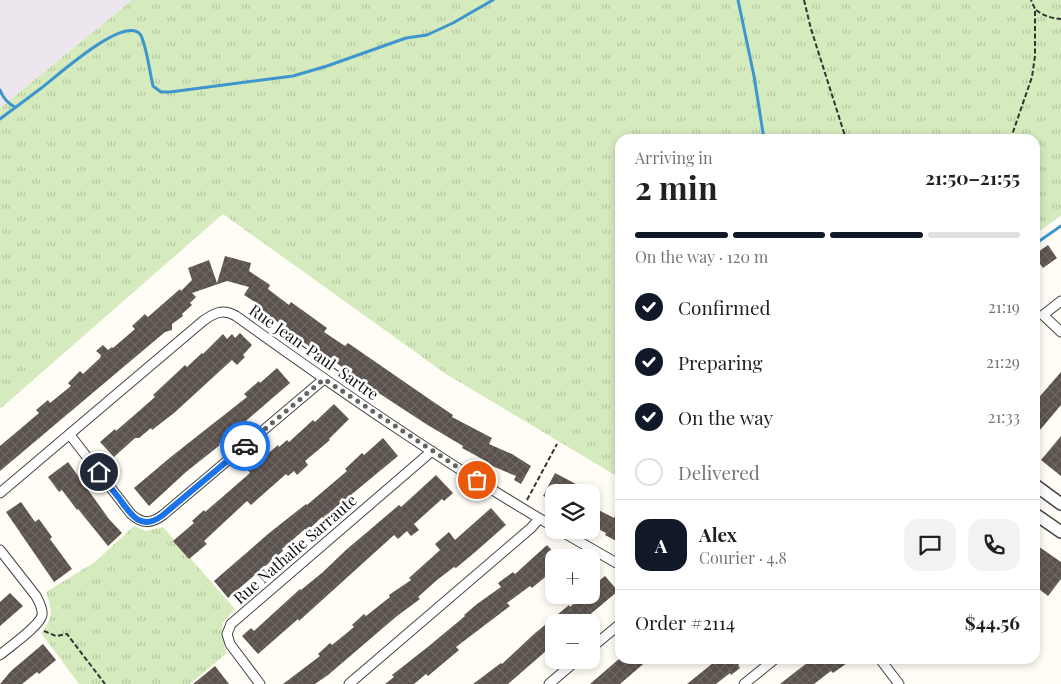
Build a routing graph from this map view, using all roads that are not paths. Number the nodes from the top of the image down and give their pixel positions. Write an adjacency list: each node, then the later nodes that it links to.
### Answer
1 (1061, 301): 2 (street)
2 (1061, 332)
3 (324, 379): 4 (street, Rue Jean-Paul-Sartre); 4 (street); 5 (street, Rue Jean-Paul-Sartre)
4 (70, 434): 7 (street, Rue Jean-Paul-Sartre)
5 (432, 451): 10 (street, Rue Jean-Paul-Sartre); 22 (street, Rue Nathalie Sarraute)
6 (1040, 489): 8 (street)
7 (0, 493)
8 (1061, 504)
9 (1040, 517): 12 (street)
10 (539, 519): 11 (street, Rue Jean-Paul-Sartre); 23 (street)
11 (545, 522)
12 (1061, 532)
13 (575, 539): 15 (street)
14 (0, 550): 18 (street)
15 (615, 562)
16 (615, 628): 17 (street)
17 (600, 641)
18 (0, 655)
19 (770, 664): 25 (street)
20 (884, 664): 26 (street)
21 (566, 669): 24 (street)
22 (260, 684)
23 (350, 684)
24 (549, 684)
25 (744, 684)
26 (899, 684)

